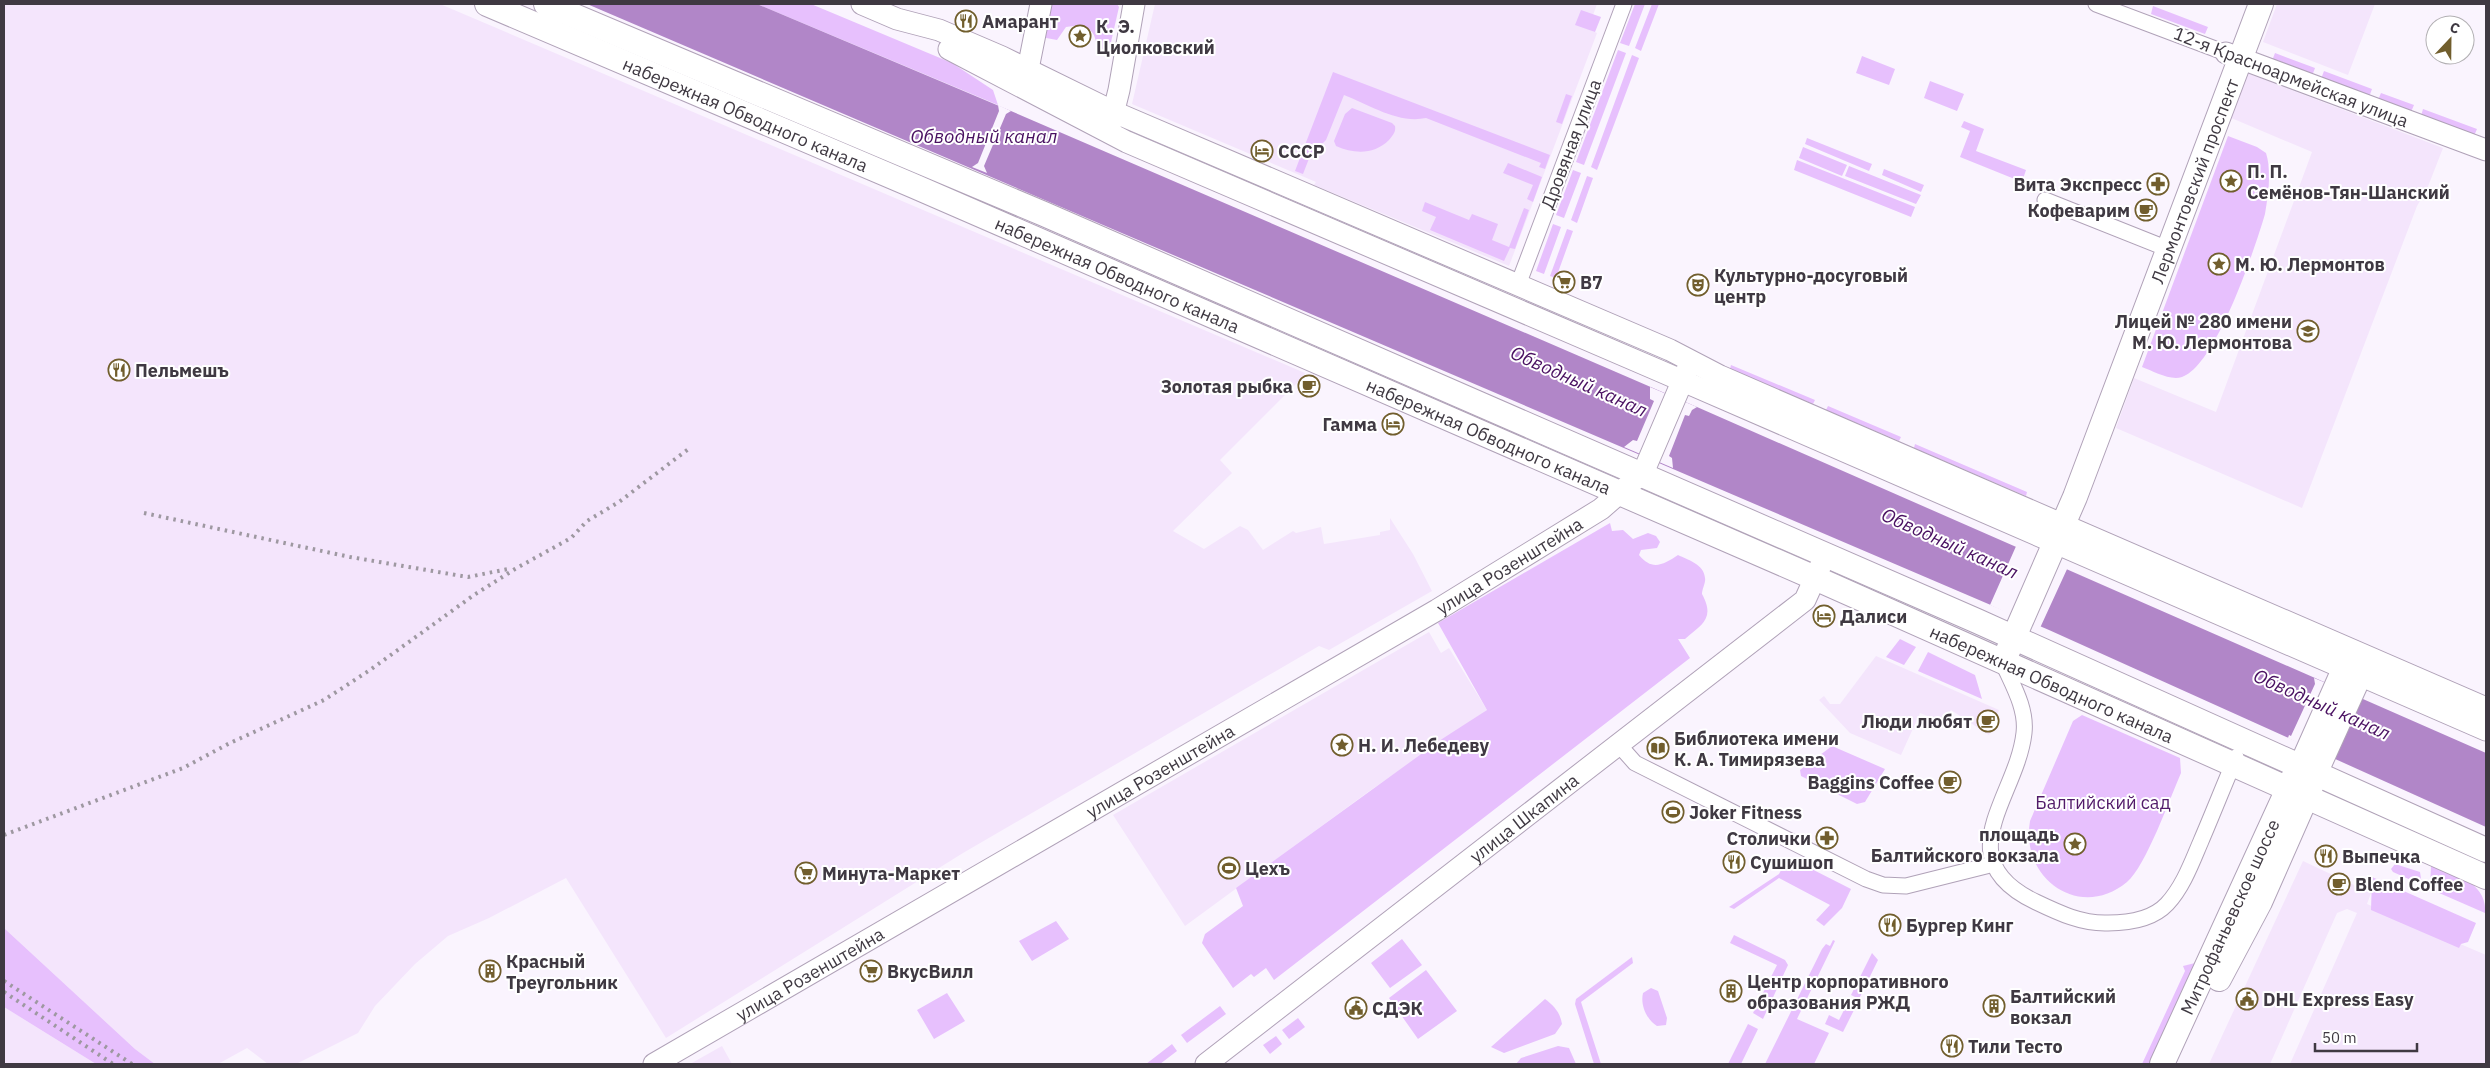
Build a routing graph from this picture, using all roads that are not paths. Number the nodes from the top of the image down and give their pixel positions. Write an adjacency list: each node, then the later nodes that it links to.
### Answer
1 (487, 4): 20 (main road, набережная Обводного канала)
2 (546, 4): 19 (main road, набережная Обводного канала)
3 (862, 4): 11 (main road)
4 (1041, 4): 11 (main road)
5 (1134, 4): 12 (main road)
6 (1624, 4): 17 (street, Дровяная улица)
7 (2096, 4): 10 (street, 12-я Красноармейская улица)
8 (2244, 4): 10 (main road, Лермонтовский проспект)
9 (2261, 4): 10 (main road, Лермонтовский проспект)
10 (2232, 56): 14 (main road, 12-я Красноармейская улица); 16 (main road, Лермонтовский проспект)
11 (1024, 78): 12 (main road); 13 (main road)
12 (1114, 112): 13 (main road); 17 (main road)
13 (1108, 132): 18 (main road)
14 (2486, 150)
15 (2044, 200): 16 (street)
16 (2161, 246): 21 (main road, Лермонтовский проспект)
17 (1518, 285): 18 (main road)
18 (1683, 380): 19 (main road); 21 (main road)
19 (1645, 467): 20 (main road, улица Розенштейна); 22 (main road, набережная Обводного канала)
20 (1619, 493): 23 (main road, набережная Обводного канала); 38 (main road, улица Розенштейна)
21 (2049, 538): 24 (main road, Лермонтовский проспект); 25 (main road); 27 (main road)
22 (1825, 556): 23 (main road, улица Шкапина); 24 (main road, набережная Обводного канала)
23 (1815, 578): 26 (main road, набережная Обводного канала); 31 (main road, улица Шкапина)
24 (2011, 626): 26 (main road); 30 (main road, набережная Обводного канала)
25 (2358, 652): 27 (main road); 28 (main road)
26 (2002, 661): 33 (main road, набережная Обводного канала); 36 (street)
27 (2348, 681): 29 (main road); 32 (main road)
28 (2486, 708)
29 (2486, 730)
30 (2243, 742): 32 (main road, набережная Обводного канала); 33 (street)
31 (1619, 745): 36 (street); 39 (main road, улица Шкапина)
32 (2312, 761): 34 (main road, Митрофаньевское шоссе); 35 (main road, набережная Обводного канала)
33 (2233, 765): 34 (main road, набережная Обводного канала); 36 (street)
34 (2297, 794): 37 (main road, набережная Обводного канала); 40 (main road, Митрофаньевское шоссе); 41 (main road, Митрофаньевское шоссе)
35 (2486, 850)
36 (1994, 864)
37 (2486, 877)
38 (654, 1064)
39 (1206, 1064)
40 (2162, 1064)
41 (2179, 1064)

